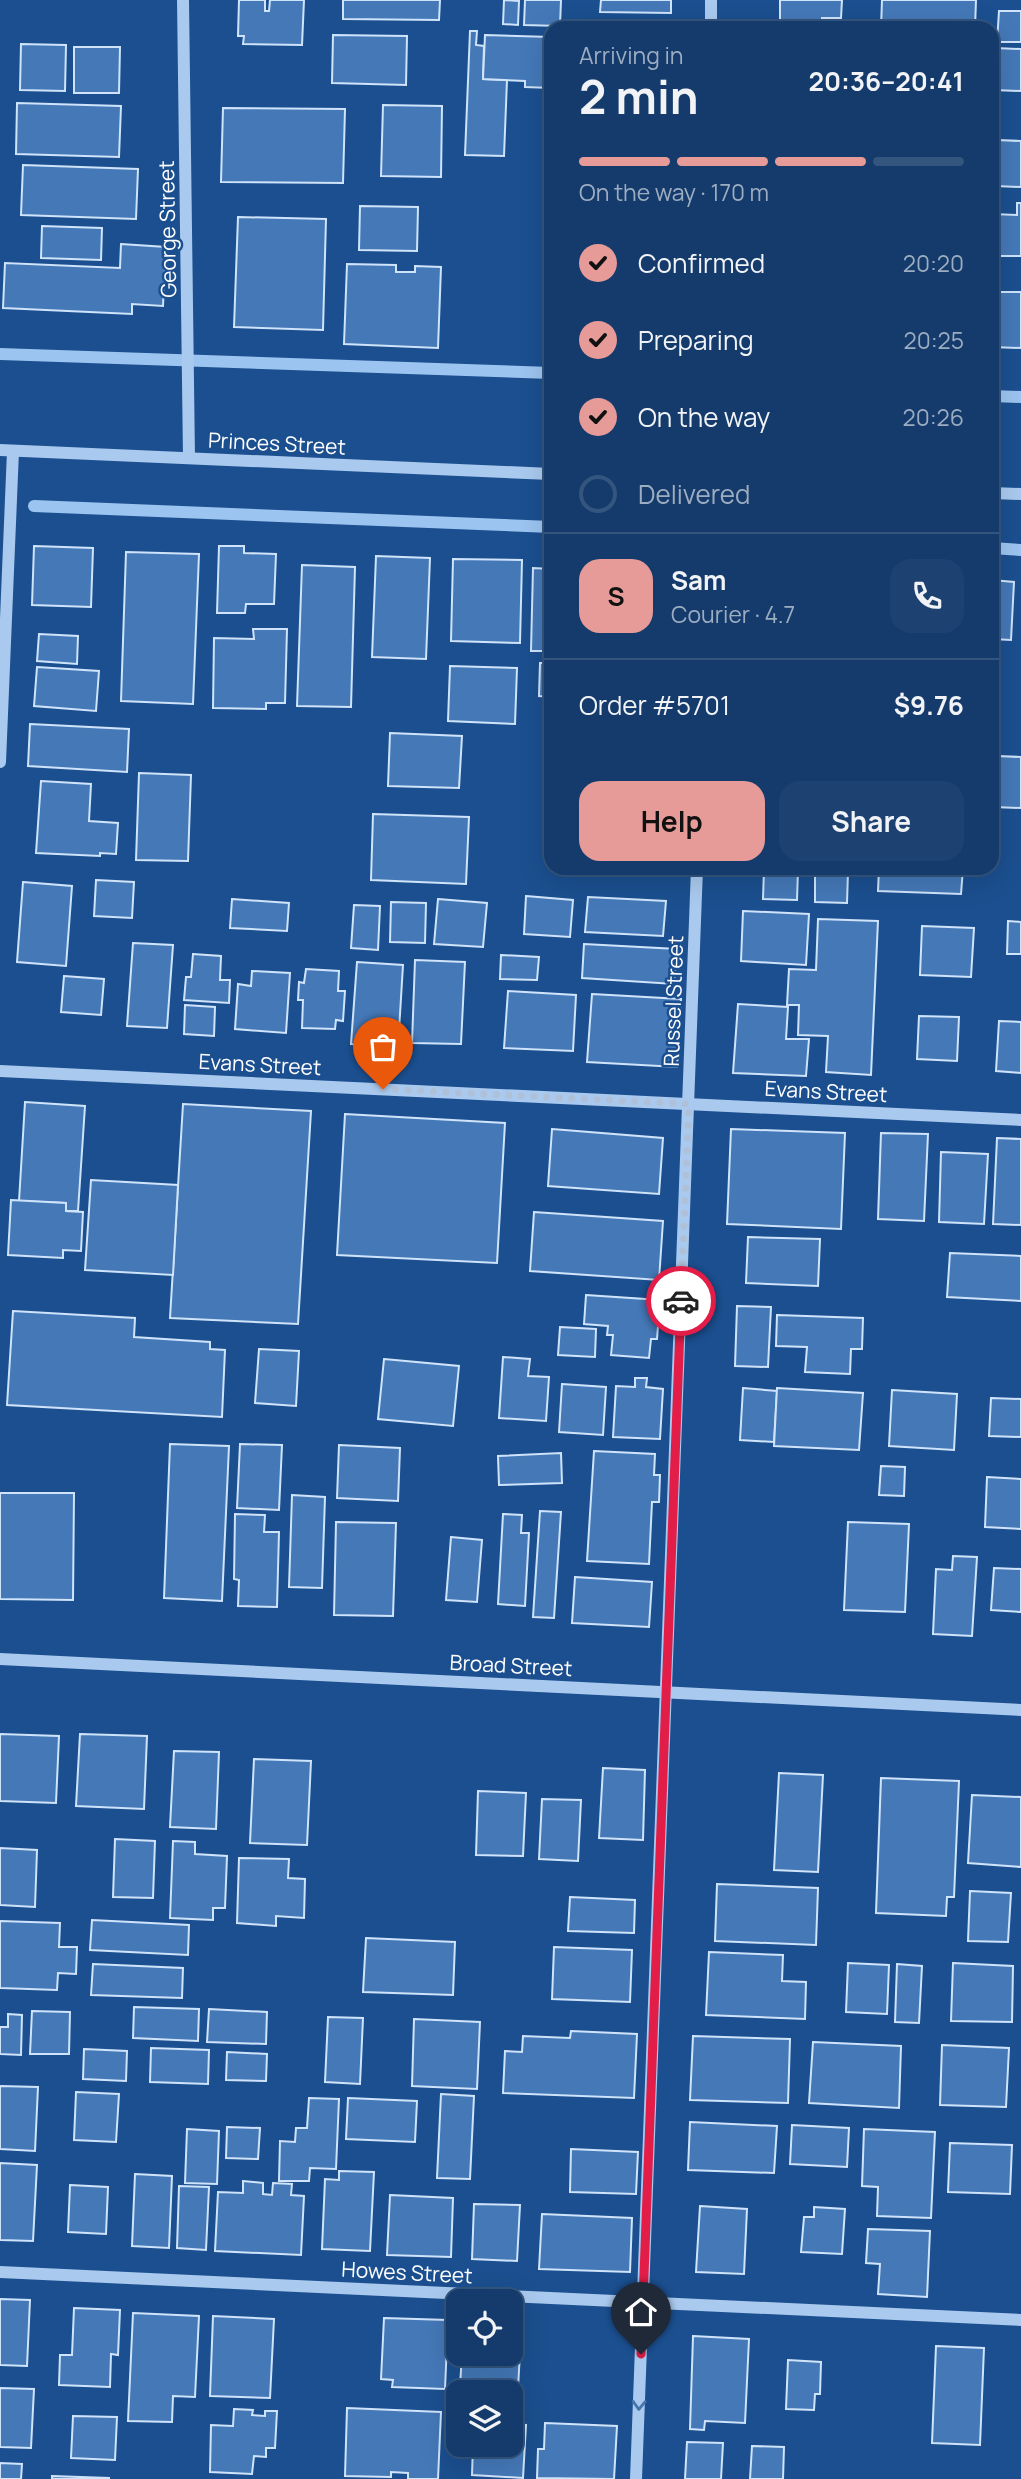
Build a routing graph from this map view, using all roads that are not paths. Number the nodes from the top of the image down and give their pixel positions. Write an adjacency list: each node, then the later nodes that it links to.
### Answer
1 (183, 0): 5 (street, George Street)
2 (711, 0): 3 (street)
3 (711, 21)
4 (7, 451): 5 (street, Princes Street); 9 (street)
5 (189, 458): 6 (street, Princes Street)
6 (544, 474)
7 (999, 493): 8 (street)
8 (1021, 494)
9 (0, 762)
10 (697, 875): 12 (street, Russel Street)
11 (0, 1071): 12 (street, Evans Street)
12 (689, 1104): 13 (street, Evans Street); 15 (street, Russel Street)
13 (1021, 1120)
14 (0, 1658): 15 (street, Broad Street)
15 (666, 1693): 16 (street, Broad Street); 18 (street, Russel Street)
16 (1021, 1710)
17 (0, 2272): 18 (street, Howes Street)
18 (643, 2304): 19 (street, Howes Street); 20 (street, Russel Street, one-way to 20)
19 (1021, 2320)
20 (636, 2479)

